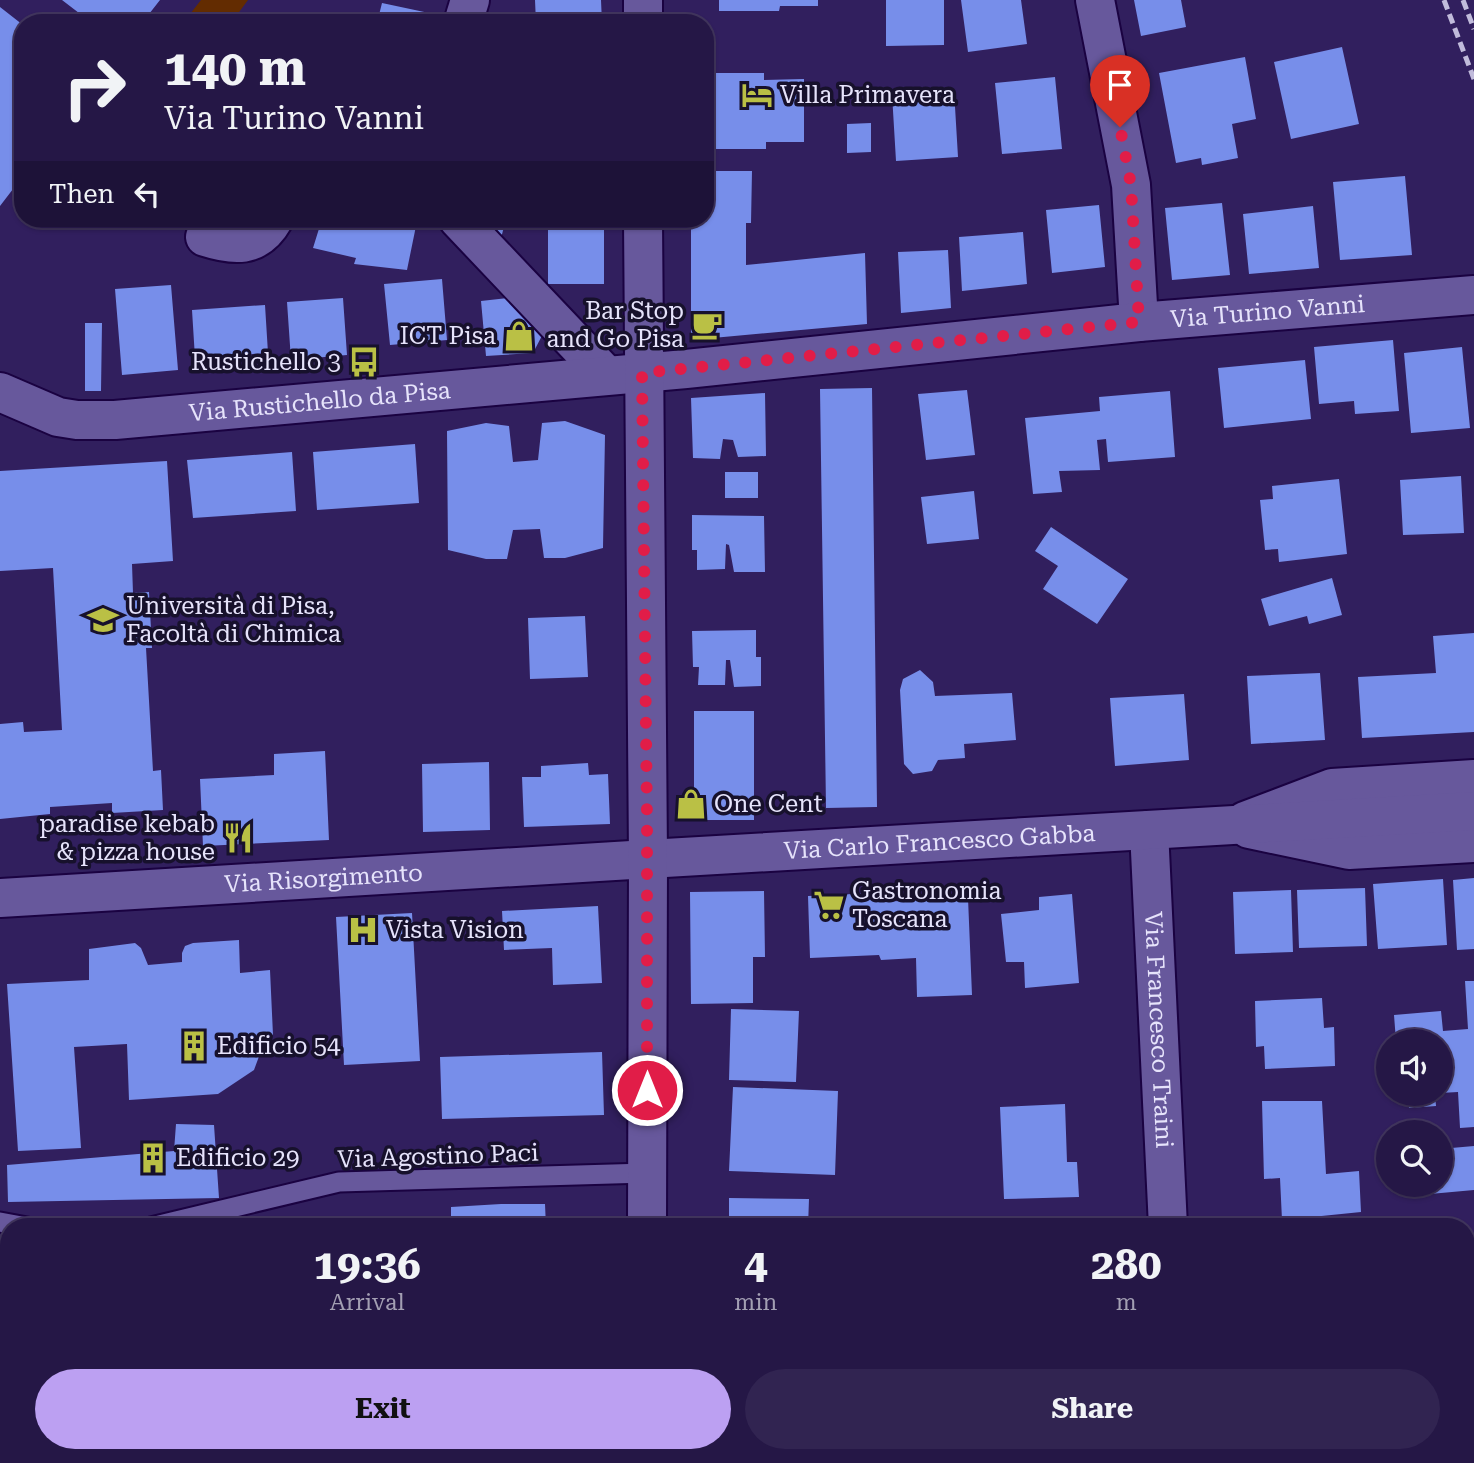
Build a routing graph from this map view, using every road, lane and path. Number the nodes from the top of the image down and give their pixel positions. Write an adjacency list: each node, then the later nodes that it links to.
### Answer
1 (1095, 0): 7 (street)
2 (268, 228): 5 (street)
3 (468, 228): 8 (street)
4 (642, 228): 8 (street)
5 (205, 237)
6 (1474, 295): 7 (street, Via Turino Vanni)
7 (1139, 322): 8 (street, Via Turino Vanni)
8 (624, 374): 9 (street, Via Rustichello da Pisa); 15 (street)
9 (0, 392)
10 (1474, 779): 12 (street, Via Carlo Francesco Gabba)
11 (1474, 811): 12 (street, Via Carlo Francesco Gabba)
12 (1234, 826): 13 (street, Via Carlo Francesco Gabba); 14 (street, Via Carlo Francesco Gabba)
13 (1149, 830): 15 (street, Via Carlo Francesco Gabba); 20 (street, Via Francesco Traini)
14 (1474, 843)
15 (648, 859): 16 (street, Via Risorgimento); 17 (street)
16 (0, 898)
17 (647, 1173): 18 (lane, Via Agostino Paci); 19 (street)
18 (189, 1218)
19 (647, 1218)
20 (1168, 1218)

